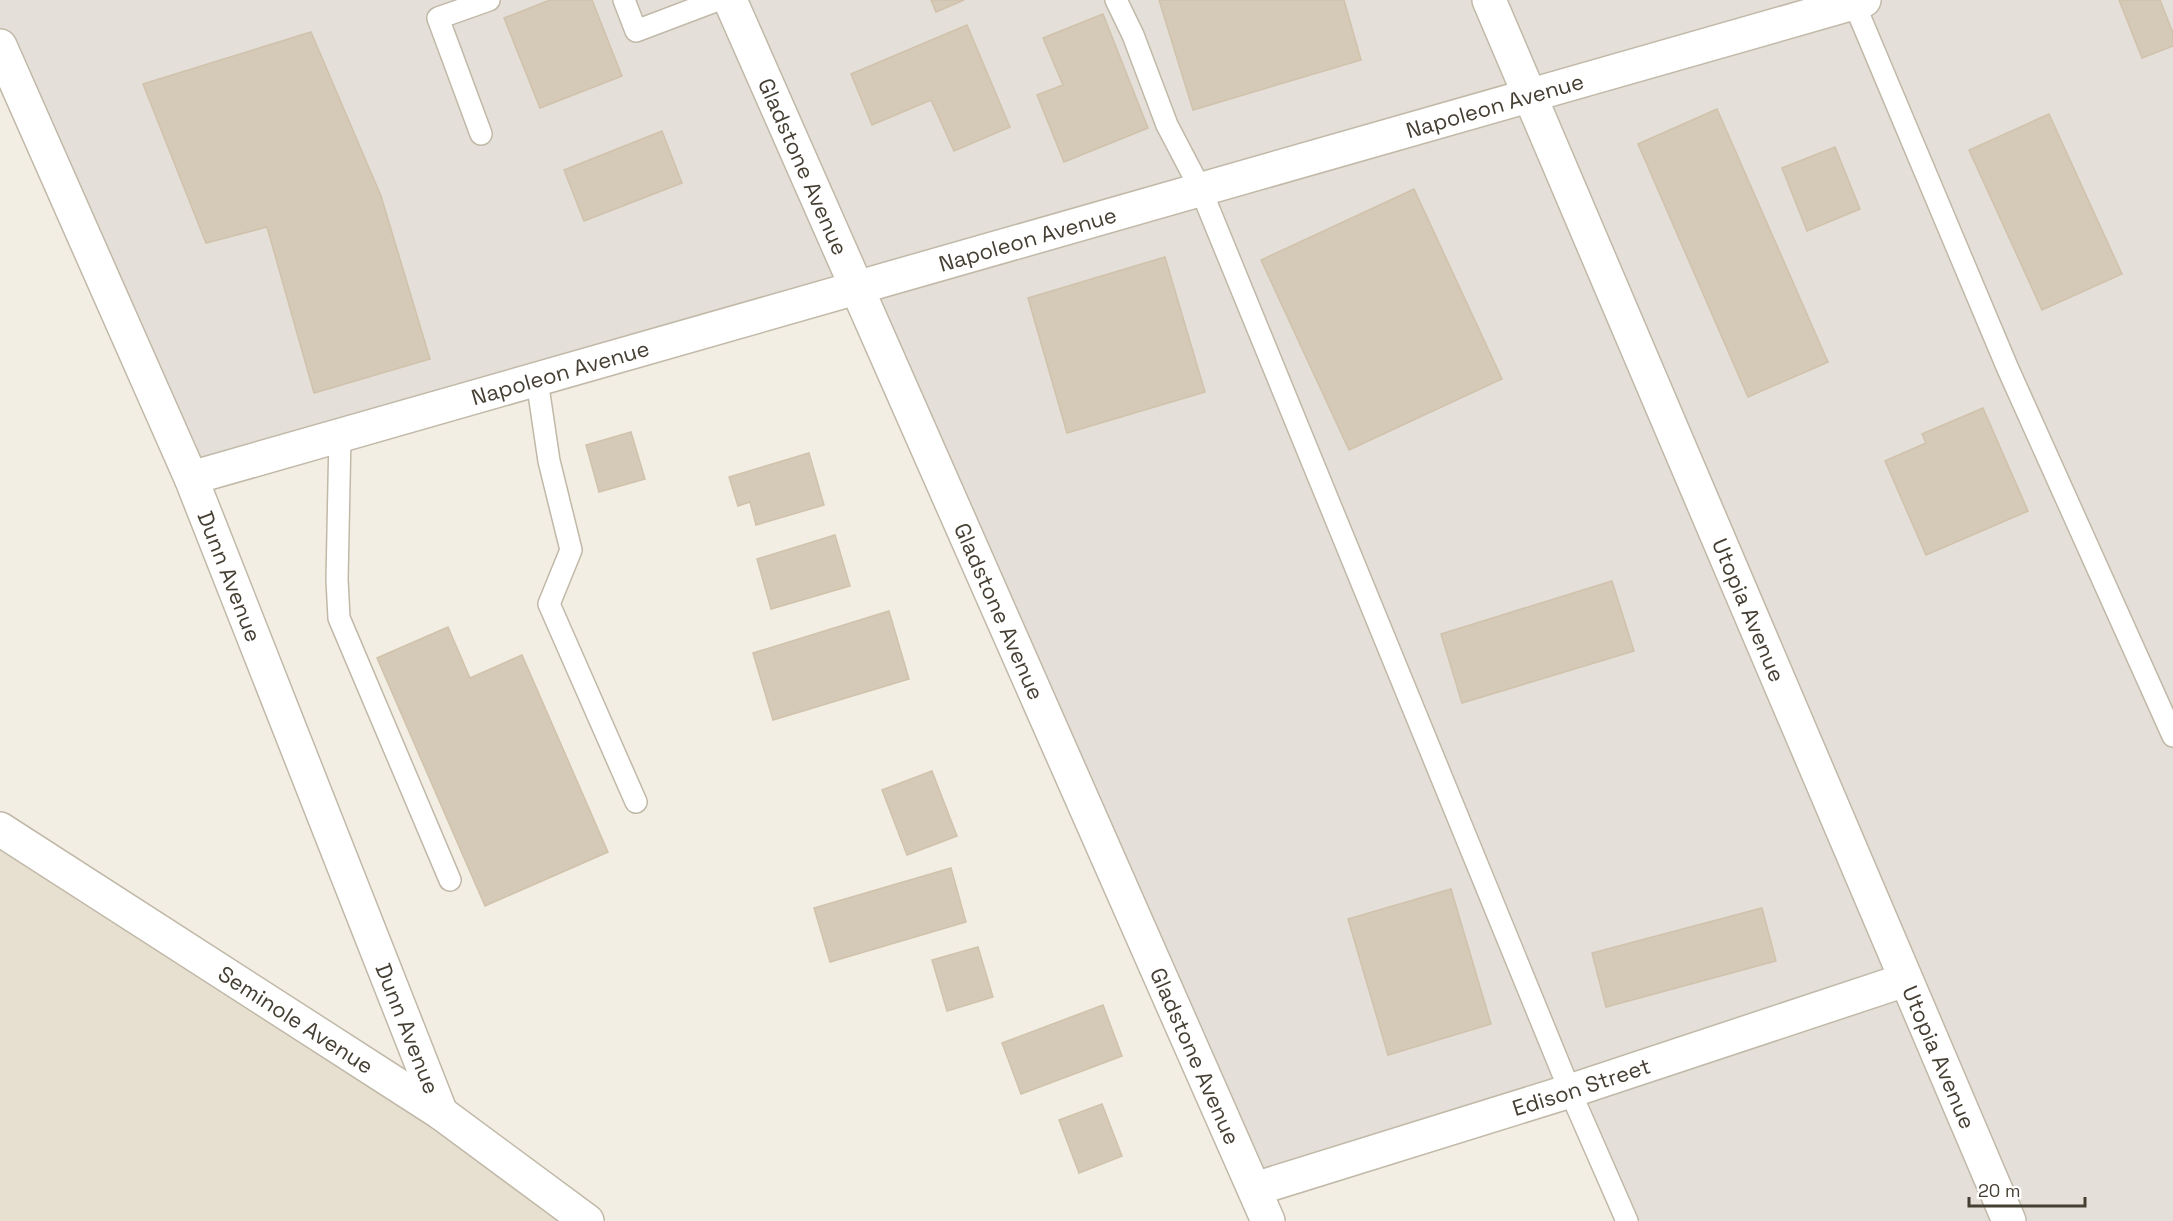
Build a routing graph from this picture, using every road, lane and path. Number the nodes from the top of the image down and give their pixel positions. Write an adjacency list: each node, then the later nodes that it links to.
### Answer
1 (489, 0): 10 (lane)
2 (624, 0): 3 (lane)
3 (718, 0)
4 (730, 0): 12 (street, Gladstone Avenue)
5 (1116, 0): 11 (lane)
6 (1489, 0): 9 (street, Utopia Avenue)
7 (1859, 2): 9 (street, Napoleon Avenue); 16 (lane)
8 (0, 46): 15 (street, Dunn Avenue)
9 (1531, 95): 11 (street, Napoleon Avenue); 20 (street, Utopia Avenue)
10 (481, 134)
11 (1201, 190): 12 (street, Napoleon Avenue); 21 (lane)
12 (856, 288): 13 (street, Napoleon Avenue); 23 (street, Gladstone Avenue)
13 (537, 380): 14 (street, Napoleon Avenue); 17 (lane)
14 (340, 435): 15 (street, Napoleon Avenue); 19 (lane)
15 (191, 478): 22 (street, Dunn Avenue)
16 (2173, 736)
17 (636, 802)
18 (0, 829): 22 (street, Seminole Avenue)
19 (450, 880)
20 (1905, 980): 21 (street, Edison Street); 27 (street, Utopia Avenue)
21 (1570, 1090): 23 (street, Edison Street); 26 (lane)
22 (441, 1113): 24 (street, Seminole Avenue)
23 (1255, 1189): 25 (street, Gladstone Avenue)
24 (587, 1221)
25 (1268, 1221)
26 (1627, 1221)
27 (2009, 1221)

